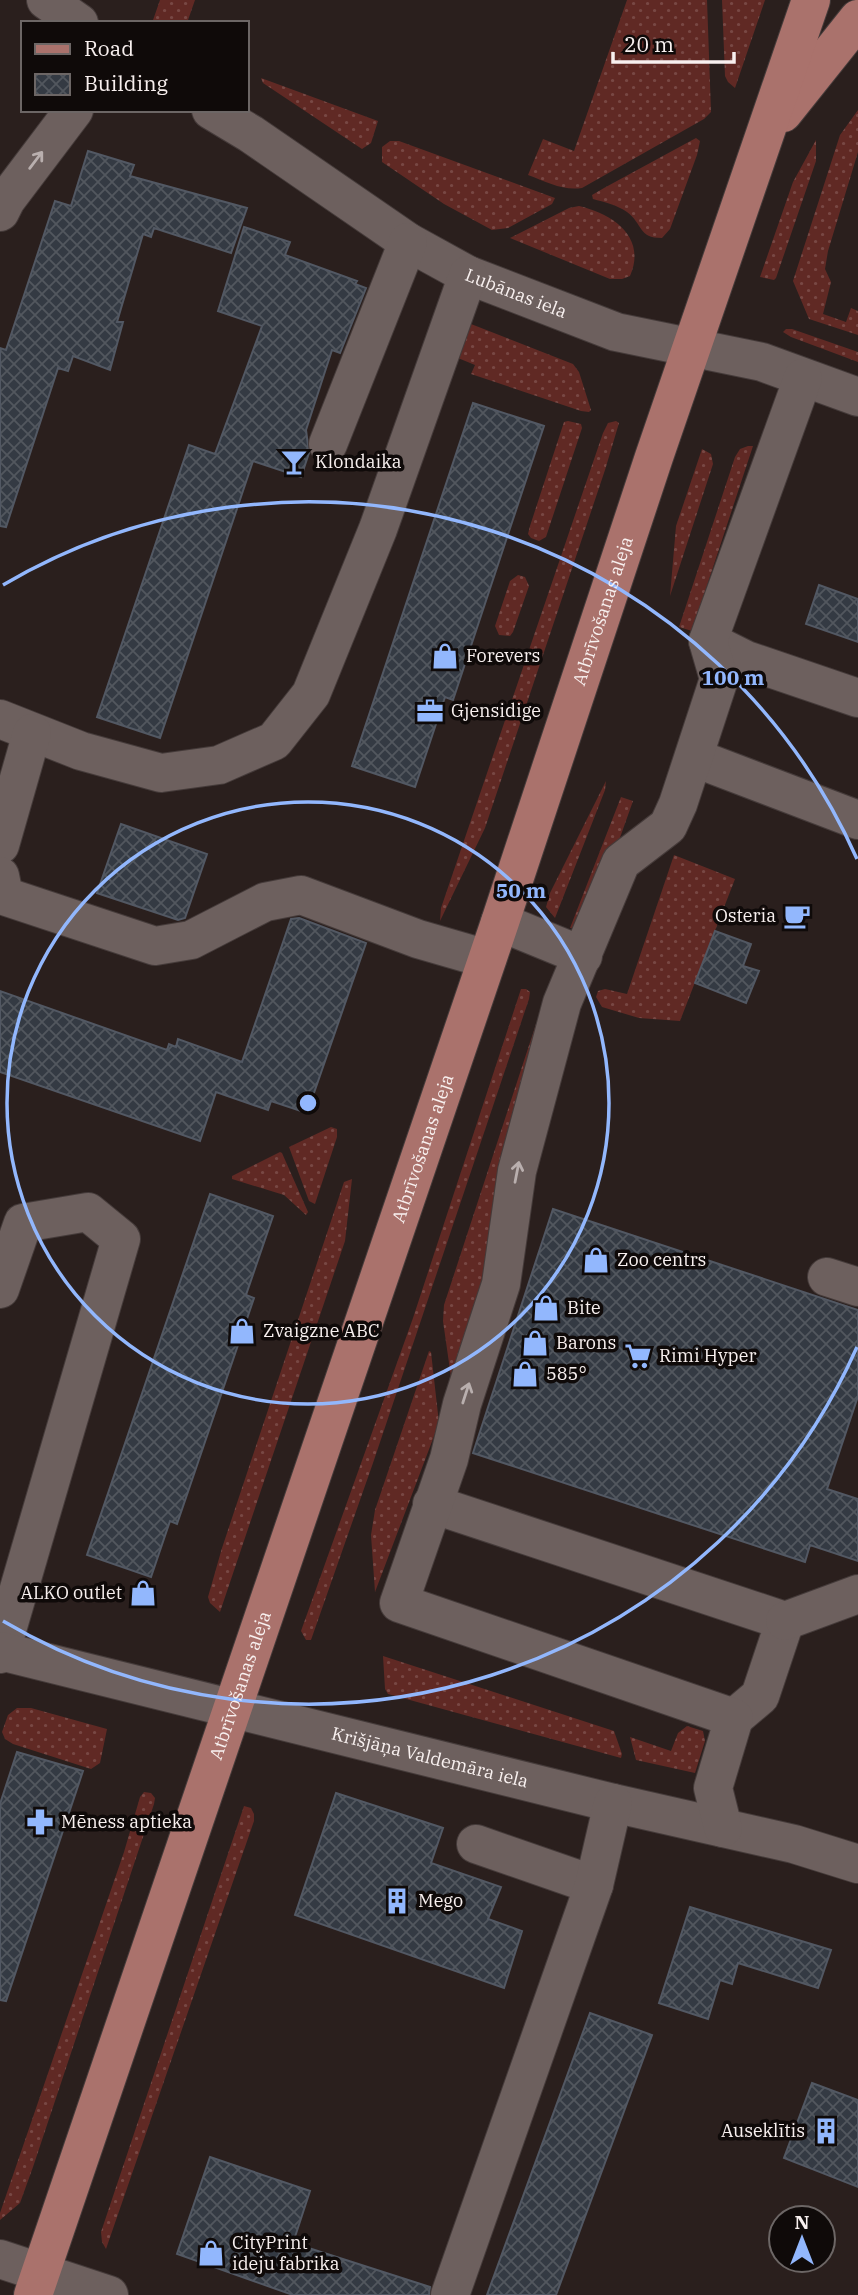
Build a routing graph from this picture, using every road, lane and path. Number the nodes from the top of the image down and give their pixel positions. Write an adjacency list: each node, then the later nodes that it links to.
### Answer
1 (46, 0): 4 (street)
2 (811, 0): 8 (main road, Atbrīvošanas aleja)
3 (858, 19): 5 (main road)
4 (76, 21)
5 (845, 46): 8 (main road)
6 (72, 112): 9 (street, one-way to 6)
7 (214, 112): 10 (street, Lubānas iela)
8 (766, 134): 12 (main road, Atbrīvošanas aleja)
9 (0, 212)
10 (408, 242): 11 (street, Lubānas iela); 15 (street)
11 (468, 275): 12 (street, Lubānas iela); 18 (street)
12 (692, 348): 13 (street, Lubānas iela); 23 (main road, Atbrīvošanas aleja)
13 (803, 378): 14 (street, Lubānas iela); 16 (street)
14 (858, 397)
15 (328, 444)
16 (708, 641): 17 (street); 19 (street)
17 (858, 698)
18 (16, 726): 21 (street)
19 (695, 758): 20 (street); 24 (street)
20 (858, 820)
21 (0, 845)
22 (0, 876): 25 (street)
23 (500, 922): 24 (street); 25 (main road, Atbrīvošanas aleja)
24 (583, 956): 27 (street, one-way to 24)
25 (487, 959): 31 (main road, Atbrīvošanas aleja)
26 (0, 1289): 30 (street)
27 (432, 1504): 29 (street); 32 (street)
28 (858, 1594): 29 (street)
29 (785, 1621): 32 (street)
30 (0, 1652): 31 (street, Krišjāņa Valdemāra iela)
31 (232, 1709): 33 (street, Krišjāņa Valdemāra iela); 39 (main road, Atbrīvošanas aleja)
32 (734, 1718): 34 (street)
33 (613, 1803): 34 (street, Krišjāņa Valdemāra iela); 37 (street)
34 (723, 1828): 36 (street, Krišjāņa Valdemāra iela)
35 (476, 1844): 37 (street)
36 (858, 1864)
37 (594, 1885): 41 (street)
38 (0, 2259): 39 (street)
39 (37, 2284): 40 (street)
40 (108, 2295)
41 (450, 2295)

